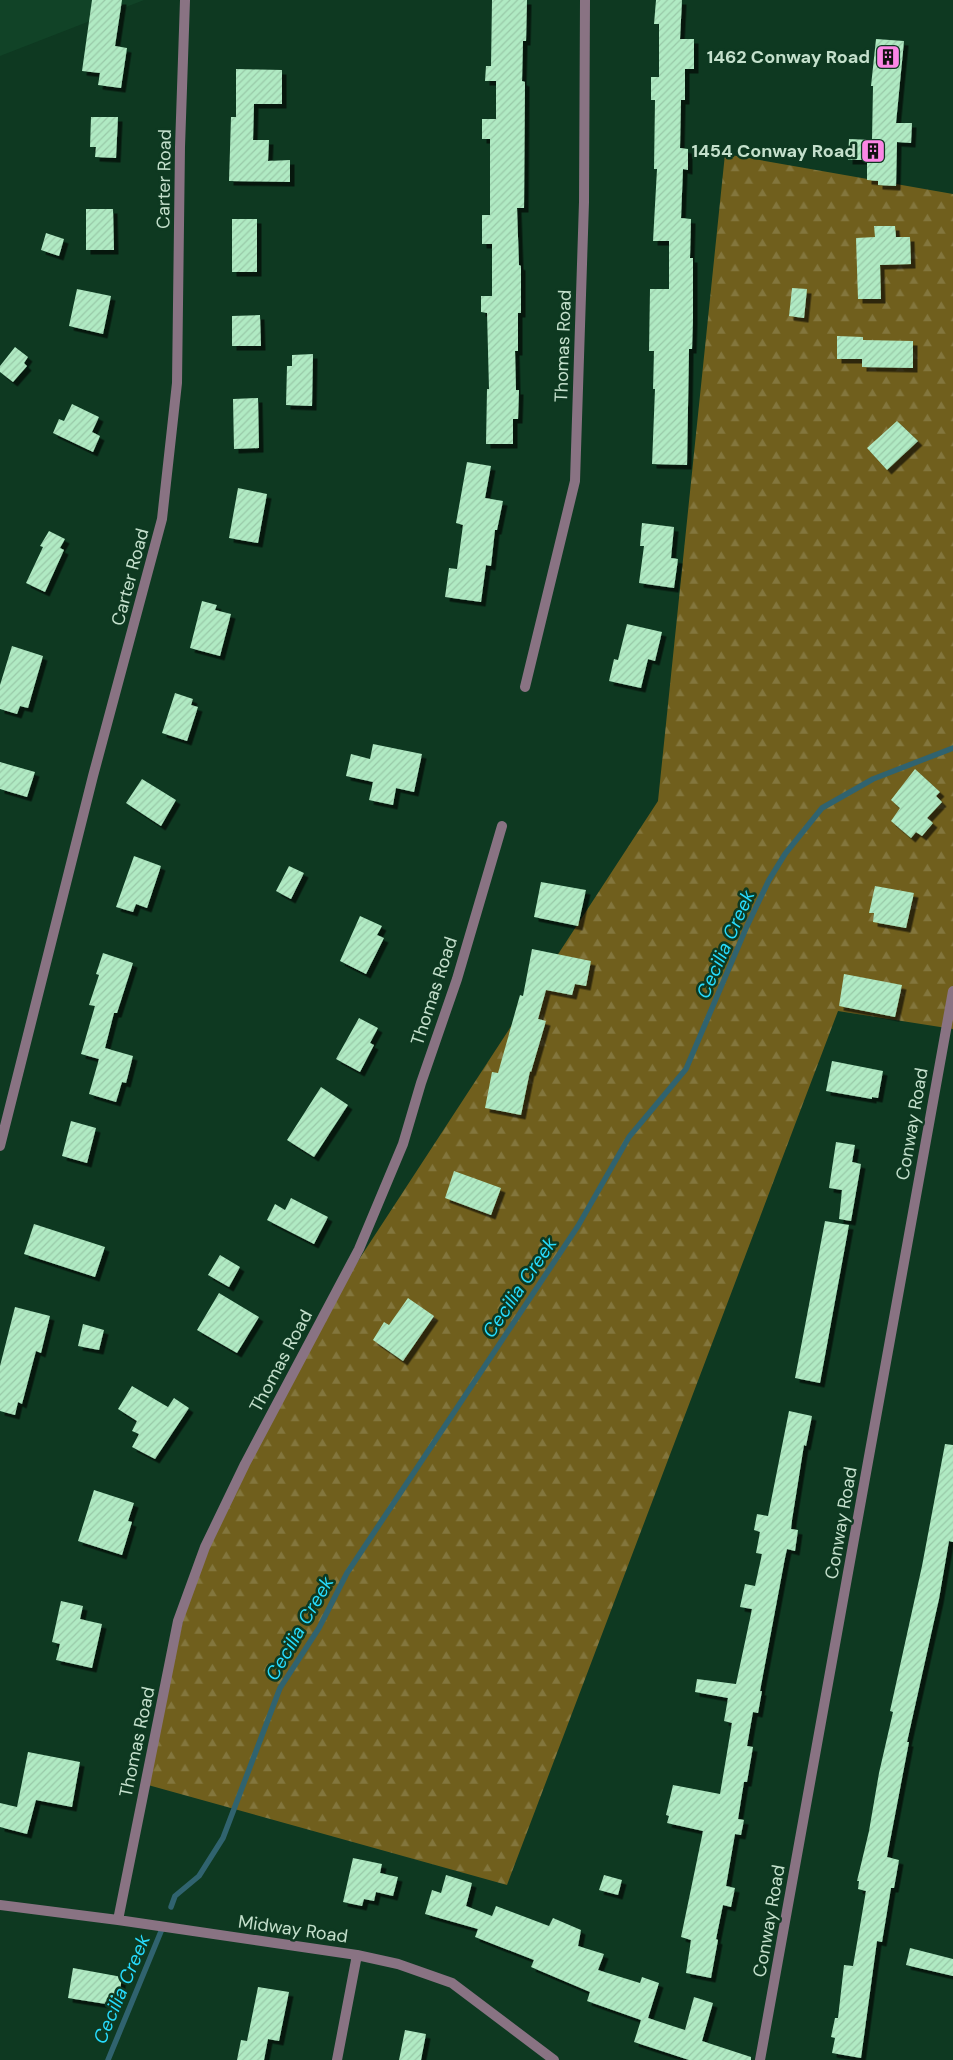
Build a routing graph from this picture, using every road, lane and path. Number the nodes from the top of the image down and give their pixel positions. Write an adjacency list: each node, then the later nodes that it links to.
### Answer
1 (185, 0): 6 (street, Carter Road)
2 (585, 0): 3 (street, Thomas Road)
3 (525, 687)
4 (502, 826): 8 (street, Thomas Road)
5 (953, 991): 12 (street, Conway Road)
6 (0, 1146)
7 (0, 1905): 8 (street, Midway Road)
8 (118, 1920): 9 (street, Midway Road)
9 (357, 1955): 10 (street); 11 (street, Midway Road)
10 (337, 2060)
11 (554, 2060)
12 (760, 2060)

